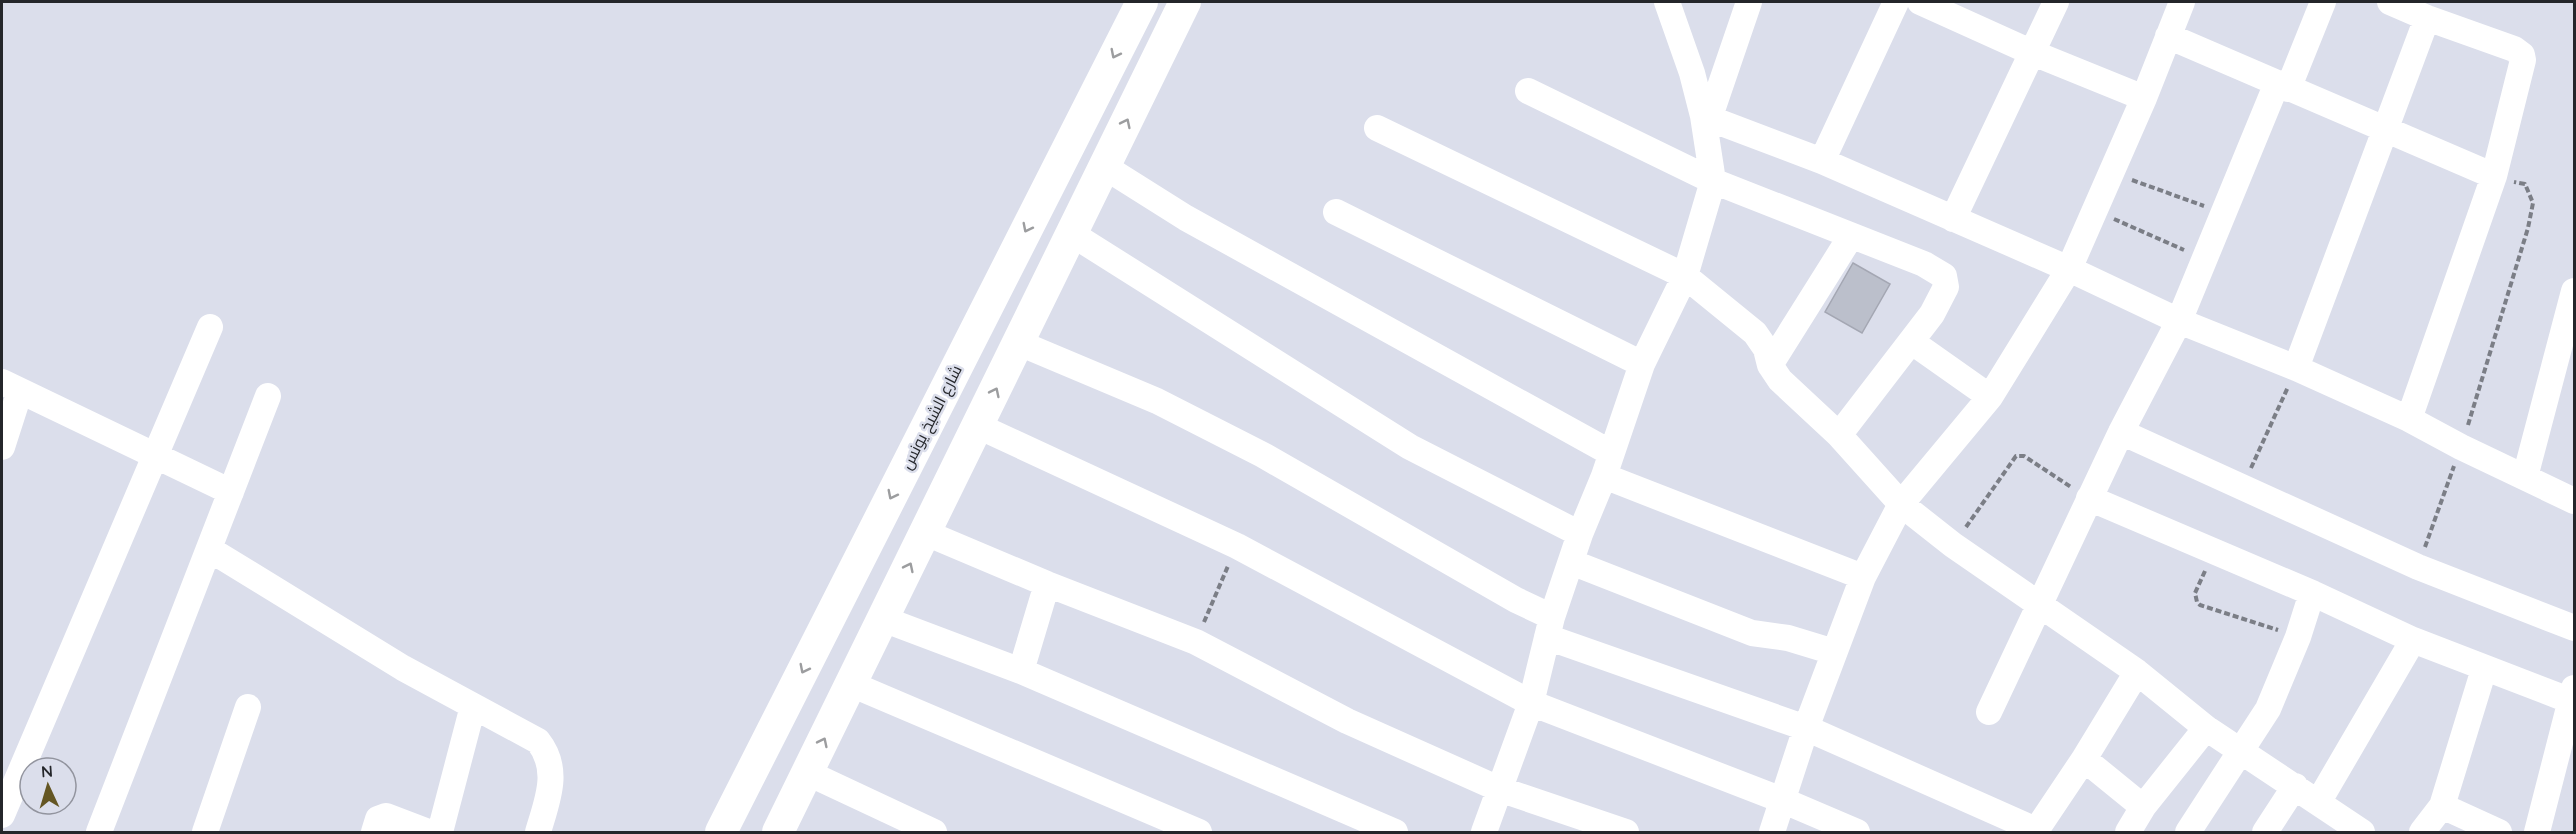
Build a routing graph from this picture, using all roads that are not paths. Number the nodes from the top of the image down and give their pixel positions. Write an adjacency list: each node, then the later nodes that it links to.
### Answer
1 (1142, 2): 23 (street, شارع الشيخ يونس, one-way to 23)
2 (1185, 2): 21 (street, one-way to 2)
3 (1667, 2): 17 (street)
4 (1749, 2): 17 (street)
5 (1896, 2): 20 (street)
6 (1920, 2): 13 (street)
7 (2056, 2): 13 (street)
8 (2182, 2): 12 (street)
9 (2323, 2): 14 (street)
10 (2390, 2): 11 (street)
11 (2427, 18): 19 (street); 22 (street)
12 (2168, 36): 14 (street); 16 (street)
13 (2033, 53): 16 (street); 27 (street)
14 (2283, 86): 19 (street); 33 (street)
15 (1528, 91): 24 (street)
16 (2144, 98): 30 (street)
17 (1706, 117): 20 (street); 24 (street)
18 (1377, 128): 31 (street)
19 (2385, 131): 22 (street); 39 (street)
20 (1822, 161): 27 (street)
21 (1105, 167): 25 (street); 49 (street)
22 (2494, 176): 43 (street)
23 (1052, 179): 25 (street); 96 (street, شارع الشيخ يونس, one-way to 96)
24 (1713, 181): 29 (street); 31 (street)
25 (1089, 200): 28 (street)
26 (1336, 212): 37 (street)
27 (1953, 219): 30 (street)
28 (1072, 234): 36 (street); 56 (street)
29 (1851, 236): 35 (street); 38 (street)
30 (2068, 268): 33 (street); 42 (street)
31 (1686, 276): 37 (street); 38 (street)
32 (2574, 291): 50 (street)
33 (2179, 321): 39 (street); 45 (street)
34 (210, 327): 48 (street)
35 (1912, 342): 42 (street); 46 (street)
36 (1019, 343): 44 (street, one-way to 36); 64 (street)
37 (1642, 364): 49 (street)
38 (1770, 365): 46 (street)
39 (2296, 368): 43 (street)
40 (11, 386): 47 (street); 48 (street)
41 (268, 396): 51 (street)
42 (1990, 397): 54 (street)
43 (2409, 419): 50 (street)
44 (978, 426): 55 (street); 73 (street)
45 (2121, 432): 52 (street); 65 (street)
46 (1839, 435): 54 (street)
47 (2, 447)
48 (155, 455): 51 (street); 88 (street)
49 (1607, 464): 56 (street); 59 (street)
50 (2525, 477): 53 (street)
51 (231, 492): 57 (street)
52 (2089, 498): 61 (street); 62 (street)
53 (2574, 501)
54 (1901, 504): 59 (street); 62 (street)
55 (926, 533): 60 (street); 63 (street, one-way to 55)
56 (1580, 534): 58 (street)
57 (209, 549): 74 (street); 90 (street)
58 (1571, 562): 64 (street); 67 (street)
59 (1863, 578): 67 (street)
60 (1047, 584): 69 (street); 83 (street)
61 (2312, 593): 66 (street); 79 (street)
62 (2041, 604): 70 (street); 76 (street)
63 (883, 619): 69 (street); 71 (street)
64 (1550, 627): 73 (street); 77 (street)
65 (2574, 628)
66 (2413, 640): 68 (street); 85 (street)
67 (1834, 652): 77 (street)
68 (2484, 669): 72 (street); 86 (street)
69 (1022, 671): 100 (street)
70 (2137, 672): 78 (street); 80 (street)
71 (851, 684): 81 (street, one-way to 71); 99 (street)
72 (2573, 697): 111 (street)
73 (1531, 703): 83 (street); 84 (street)
74 (473, 706): 94 (street); 95 (street)
75 (248, 707): 91 (street)
76 (1989, 712)
77 (1806, 728): 84 (street); 89 (street)
78 (2206, 728): 79 (street); 87 (street)
79 (2242, 752): 82 (street); 106 (street)
80 (2084, 759): 87 (street); 89 (street)
81 (808, 773): 97 (street); 98 (street)
82 (2295, 786): 85 (street); 107 (street)
83 (1498, 789): 101 (street); 102 (street)
84 (1782, 800): 103 (street); 104 (street)
85 (2319, 801): 108 (street)
86 (2442, 806): 109 (street); 110 (street)
87 (2143, 807): 105 (street)
88 (2, 815)
89 (2035, 831)
90 (99, 832)
91 (205, 832)
92 (374, 832): 93 (street)
93 (428, 832)
94 (440, 832)
95 (538, 832)
96 (721, 832)
97 (778, 832)
98 (934, 832)
99 (1199, 832)
100 (1395, 832)
101 (1484, 832)
102 (1626, 832)
103 (1772, 832)
104 (1857, 832)
105 (2128, 832)
106 (2188, 832)
107 (2265, 832)
108 (2362, 832)
109 (2422, 832)
110 (2499, 832)
111 (2537, 832)

